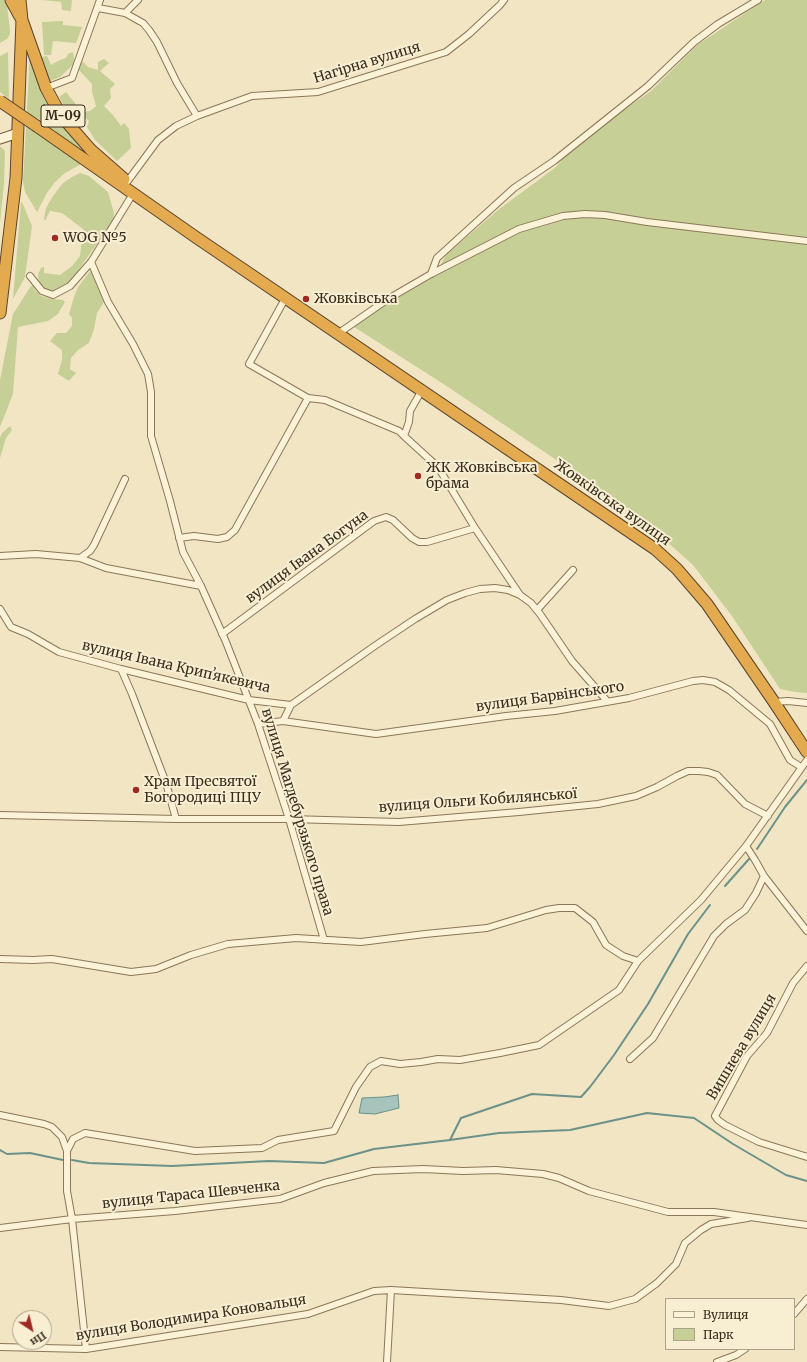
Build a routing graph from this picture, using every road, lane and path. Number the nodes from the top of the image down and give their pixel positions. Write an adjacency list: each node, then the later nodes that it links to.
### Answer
1 (11, 0): 9 (highway)
2 (20, 0): 9 (highway, М-09)
3 (100, 0): 7 (street)
4 (138, 0): 8 (street)
5 (504, 0): 12 (street, Нагірна вулиця)
6 (758, 0): 19 (street)
7 (98, 8): 8 (street); 10 (street)
8 (125, 13): 12 (street)
9 (22, 20): 10 (highway, М-09); 13 (highway)
10 (46, 88): 15 (highway, М-09)
11 (0, 101): 16 (highway, М-09, bridge)
12 (196, 116): 15 (street, Нагірна вулиця)
13 (18, 133): 14 (street); 22 (highway)
14 (0, 139)
15 (127, 182): 16 (highway, М-09)
16 (134, 192): 18 (street); 21 (highway, М-09)
17 (807, 241): 19 (street)
18 (91, 262): 20 (street); 29 (street, вулиця Магдебурзького права)
19 (431, 274): 23 (street)
20 (30, 276)
21 (286, 297): 23 (highway, Жовківська вулиця / М-09); 25 (street)
22 (0, 313)
23 (339, 333): 24 (highway, Жовківська вулиця / М-09)
24 (422, 390): 26 (street); 41 (highway, Жовківська вулиця / М-09)
25 (308, 398): 26 (street); 29 (street)
26 (404, 436): 28 (street)
27 (125, 479): 31 (street)
28 (475, 528): 34 (street); 37 (street, вулиця Івана Богуна)
29 (179, 538): 33 (street, вулиця Магдебурзького права)
30 (0, 556): 31 (street)
31 (80, 558): 33 (street)
32 (573, 570): 36 (street)
33 (201, 586): 37 (street, вулиця Магдебурзького права)
34 (520, 595): 36 (street); 43 (street)
35 (0, 609): 38 (street, вулиця Івана Крипʼякевича)
36 (537, 610): 40 (street)
37 (222, 634): 39 (street, вулиця Магдебурзького права)
38 (121, 669): 39 (street, вулиця Івана Крипʼякевича); 51 (street)
39 (249, 700): 43 (street, вулиця Івана Крипʼякевича); 45 (street, вулиця Магдебурзького права)
40 (606, 701): 44 (street, вулиця Барвінського); 48 (street, вулиця Барвінського)
41 (774, 702): 42 (street); 46 (highway, Жовківська вулиця / М-09)
42 (807, 702)
43 (291, 705): 44 (street)
44 (283, 721): 45 (street, вулиця Барвінського)
45 (258, 724): 52 (street, вулиця Магдебурзького права)
46 (807, 752)
47 (807, 760): 48 (street)
48 (801, 767): 50 (street)
49 (0, 816): 51 (street, вулиця Ольги Кобилянської)
50 (768, 816): 52 (street, вулиця Ольги Кобилянської); 53 (street)
51 (176, 819): 52 (street, вулиця Ольги Кобилянської)
52 (289, 819): 56 (street, вулиця Магдебурзького права)
53 (746, 846): 54 (street); 58 (street)
54 (764, 876): 55 (street); 60 (street)
55 (807, 931)
56 (324, 940): 57 (street); 58 (street)
57 (0, 959)
58 (638, 961): 62 (street)
59 (807, 966): 63 (street, Вишнева вулиця)
60 (630, 1060)
61 (0, 1115): 62 (street)
62 (67, 1151): 65 (street)
63 (807, 1157)
64 (755, 1217): 65 (street, вулиця Тараса Шевченка); 66 (street, вулиця Тараса Шевченка); 68 (street, вулиця Володимира Коновальця)
65 (72, 1219): 67 (street, вулиця Тараса Шевченка); 72 (street)
66 (807, 1225)
67 (0, 1228)
68 (391, 1290): 72 (street, вулиця Володимира Коновальця); 74 (street)
69 (807, 1299): 70 (street)
70 (795, 1313)
71 (0, 1347): 72 (street, вулиця Володимира Коновальця)
72 (86, 1349)
73 (744, 1350): 75 (street)
74 (387, 1362)
75 (717, 1362)

